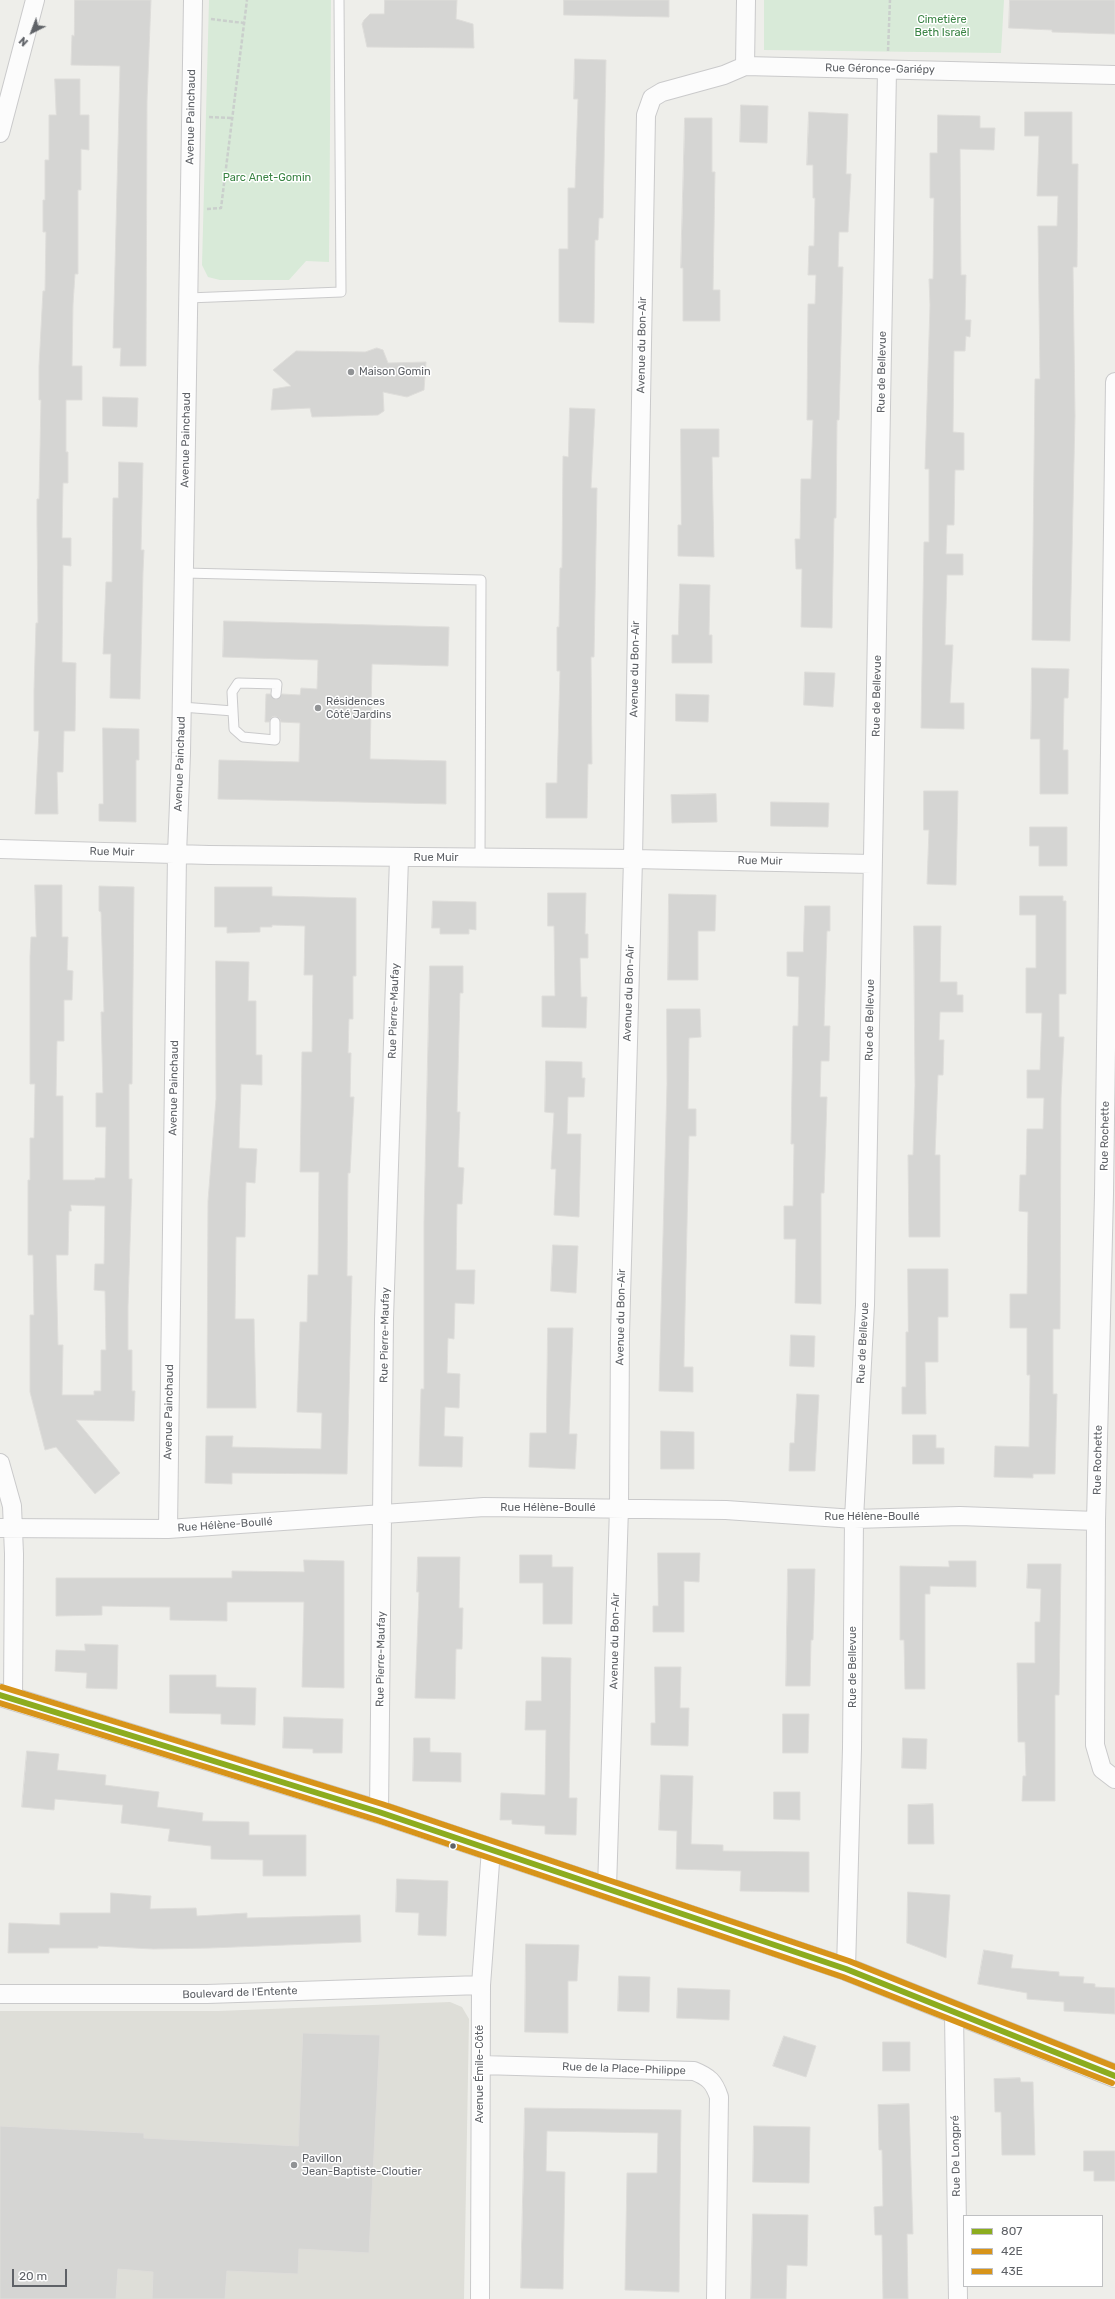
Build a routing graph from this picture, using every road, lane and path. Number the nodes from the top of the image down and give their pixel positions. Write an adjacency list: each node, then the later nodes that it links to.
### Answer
1 (35, 0): 12 (street)
2 (247, 0): 7 (path)
3 (339, 0): 14 (lane)
4 (746, 0): 8 (street)
5 (890, 0): 9 (path)
6 (193, 9): 7 (path); 13 (street, Avenue Painchaud)
7 (244, 22): 13 (path)
8 (745, 66): 9 (street, Rue Géronce-Gariépy); 11 (street, Rue Géronce-Gariépy)
9 (887, 70): 10 (street, Rue Géronce-Gariépy); 26 (street, Rue de Bellevue)
10 (1115, 75)
11 (652, 98): 25 (street, Avenue du Bon-Air)
12 (0, 133)
13 (189, 209): 14 (street, Avenue Painchaud)
14 (188, 298): 16 (street, Avenue Painchaud)
15 (1115, 382): 27 (street, Rue Rochette)
16 (184, 573): 18 (street, Avenue Painchaud); 24 (lane)
17 (276, 694): 19 (lane)
18 (182, 707): 19 (lane); 22 (street, Avenue Painchaud)
19 (233, 711): 20 (lane)
20 (275, 722)
21 (0, 849): 22 (street, Rue Muir)
22 (177, 854): 23 (street, Rue Muir); 34 (street, Avenue Painchaud)
23 (399, 858): 24 (street, Rue Muir); 30 (street, Rue Pierre-Maufay)
24 (480, 858): 25 (street, Rue Muir)
25 (633, 859): 26 (street, Rue Muir); 29 (street, Avenue du Bon-Air)
26 (872, 864): 31 (street, Rue de Bellevue)
27 (1109, 1195): 32 (street, Rue Rochette)
28 (0, 1463): 33 (street)
29 (619, 1508): 30 (street, Rue Hélène-Boullé); 31 (street, Rue Hélène-Boullé); 39 (street, Avenue du Bon-Air)
30 (382, 1515): 34 (street, Rue Hélène-Boullé); 37 (street, Rue Pierre-Maufay)
31 (854, 1519): 32 (street, Rue Hélène-Boullé); 40 (street, Rue de Bellevue)
32 (1096, 1521): 36 (street, Rue Rochette)
33 (6, 1528): 34 (street, Rue Hélène-Boullé); 35 (street)
34 (168, 1529)
35 (6, 1697): 37 (main road)
36 (1109, 1774)
37 (380, 1812): 38 (main road)
38 (491, 1849): 39 (main road); 41 (street, Avenue Émile-Côté)
39 (607, 1888): 40 (main road)
40 (846, 1969): 43 (main road)
41 (481, 1986): 42 (street, Boulevard de l'Entente); 44 (street, Avenue Émile-Côté)
42 (0, 1994)
43 (954, 2013): 45 (main road); 48 (street, Rue De Longpré)
44 (480, 2065): 46 (street, Avenue Émile-Côté); 47 (street, Rue de la Place-Philippe)
45 (1115, 2076)
46 (480, 2299)
47 (716, 2299)
48 (958, 2299)

